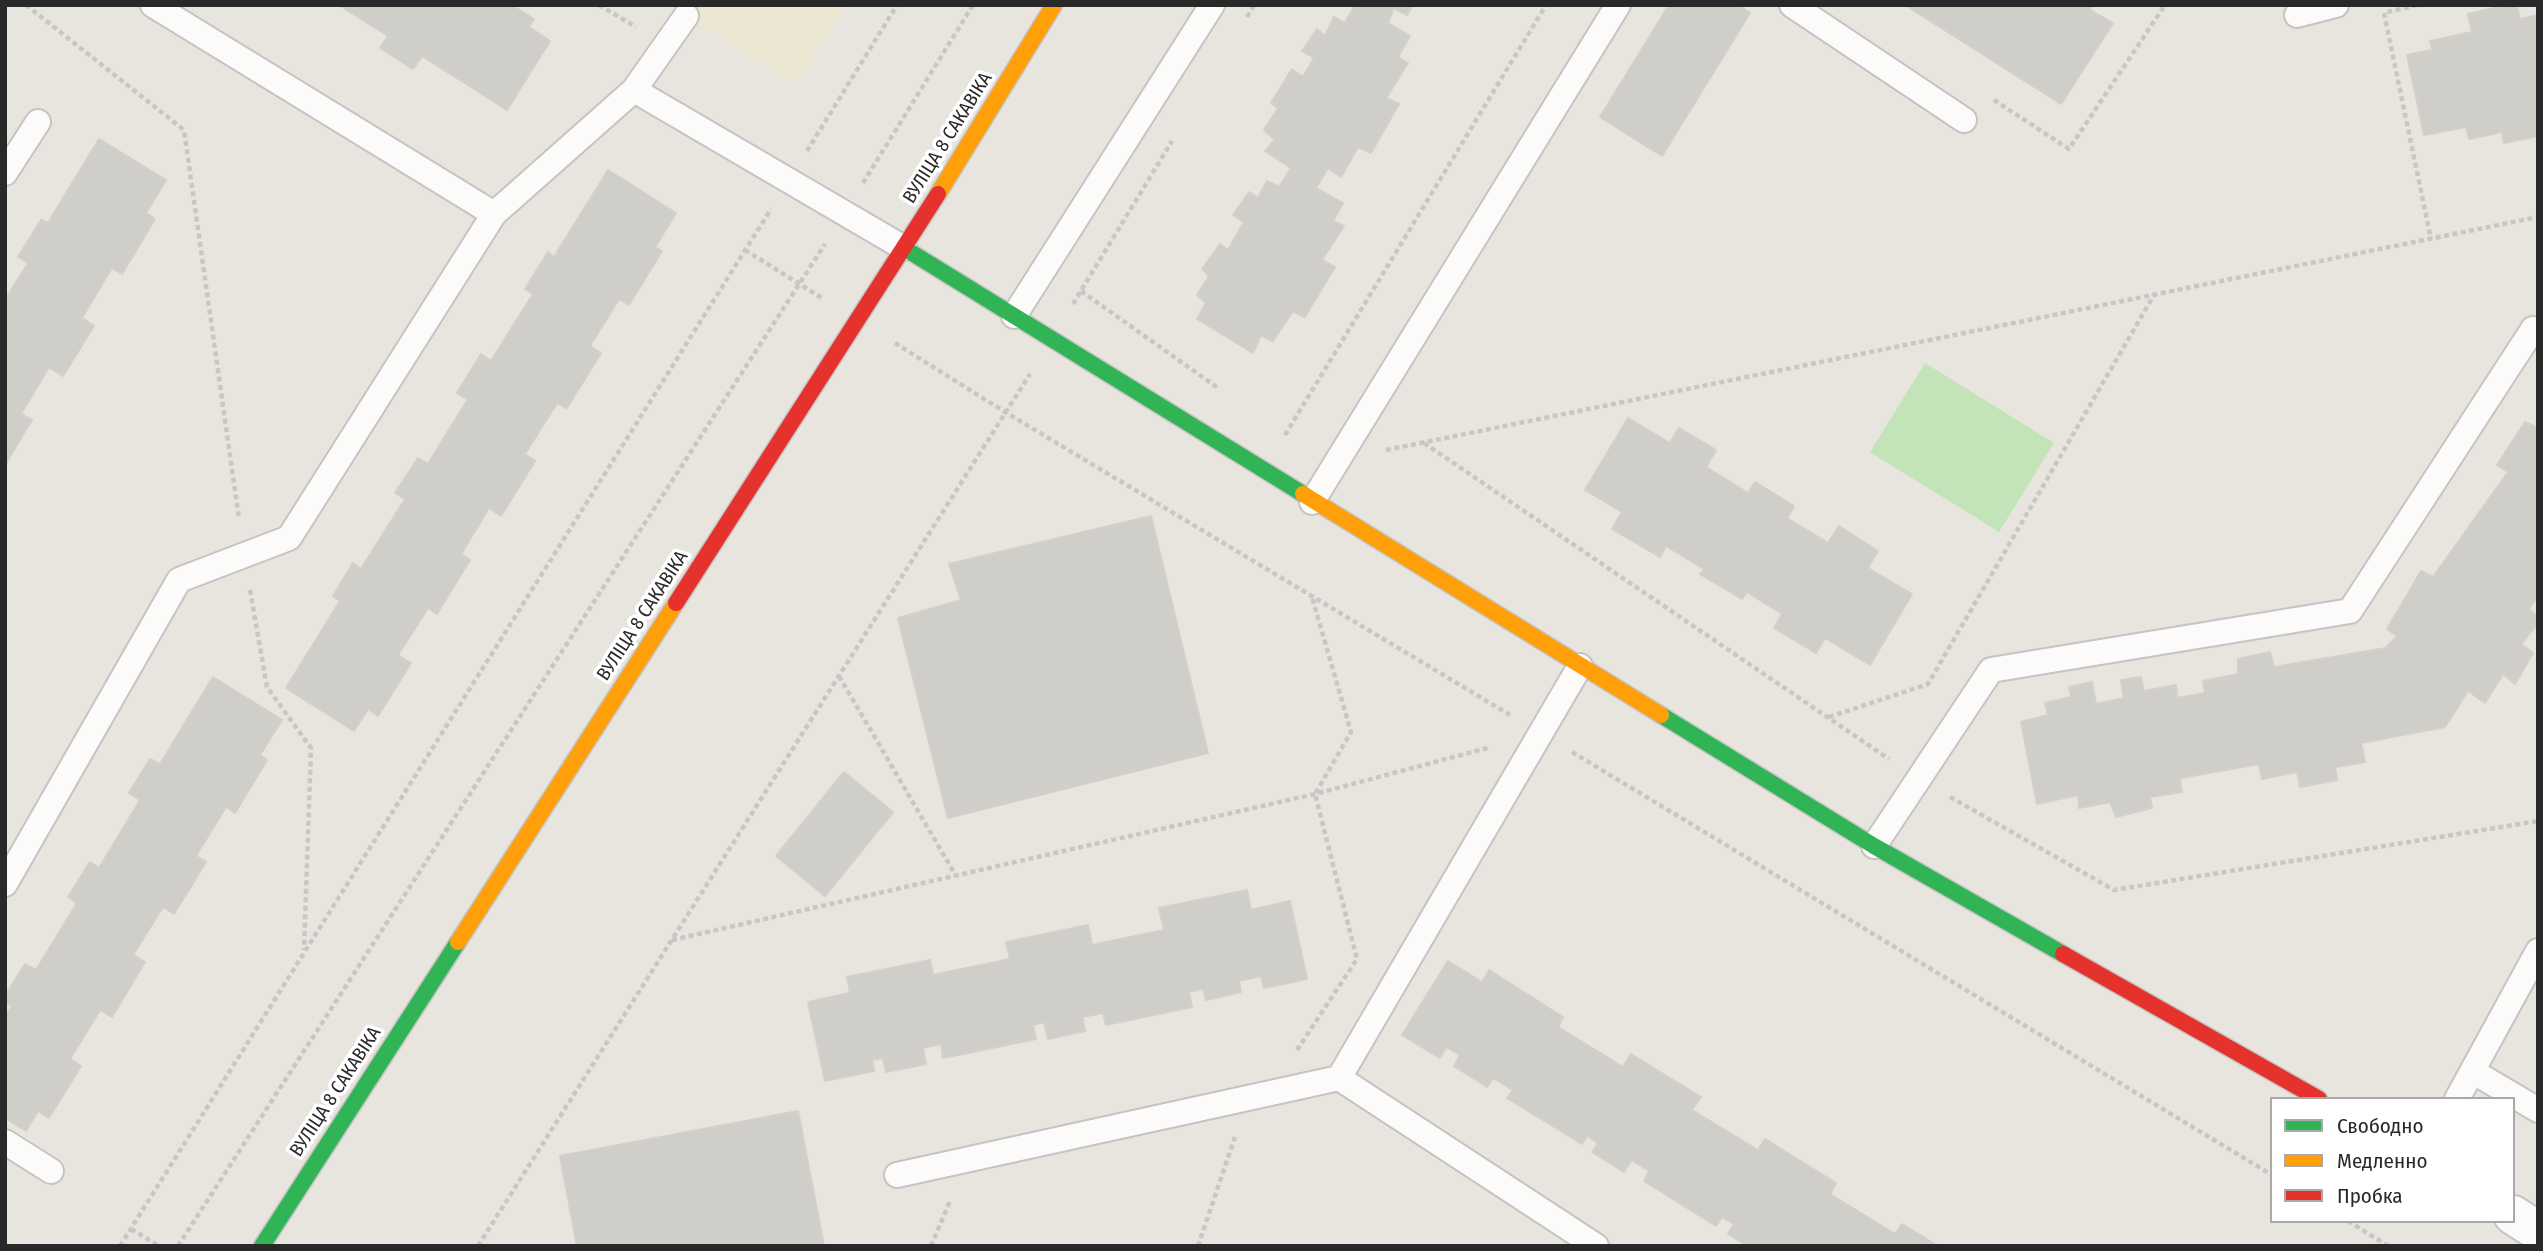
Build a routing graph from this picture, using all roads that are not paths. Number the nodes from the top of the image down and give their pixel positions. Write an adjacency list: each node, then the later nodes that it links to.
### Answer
1 (153, 5): 13 (lane)
2 (1054, 5): 14 (street, ВУЛІЦА 8 САКАВІКА)
3 (1212, 5): 15 (lane)
4 (1618, 5): 17 (lane)
5 (1792, 5): 10 (lane)
6 (2336, 5): 7 (lane)
7 (2297, 15)
8 (687, 16): 9 (lane)
9 (635, 90): 13 (lane); 14 (lane)
10 (1964, 120)
11 (38, 122): 12 (lane)
12 (5, 173)
13 (494, 214): 20 (lane)
14 (904, 248): 15 (street); 32 (street, ВУЛІЦА 8 САКАВІКА)
15 (1014, 316): 17 (street)
16 (2533, 329): 19 (lane)
17 (1312, 502): 18 (street)
18 (1580, 666): 19 (street); 23 (lane)
19 (1874, 846): 24 (street)
20 (5, 884)
21 (2538, 951): 22 (lane)
22 (2472, 1071): 25 (lane); 26 (lane)
23 (1339, 1078): 29 (lane); 33 (lane)
24 (2315, 1097)
25 (2459, 1097)
26 (2538, 1110)
27 (5, 1142): 28 (lane)
28 (51, 1171)
29 (897, 1175)
30 (2515, 1216): 31 (street)
31 (2538, 1231)
32 (262, 1246)
33 (1596, 1246)

